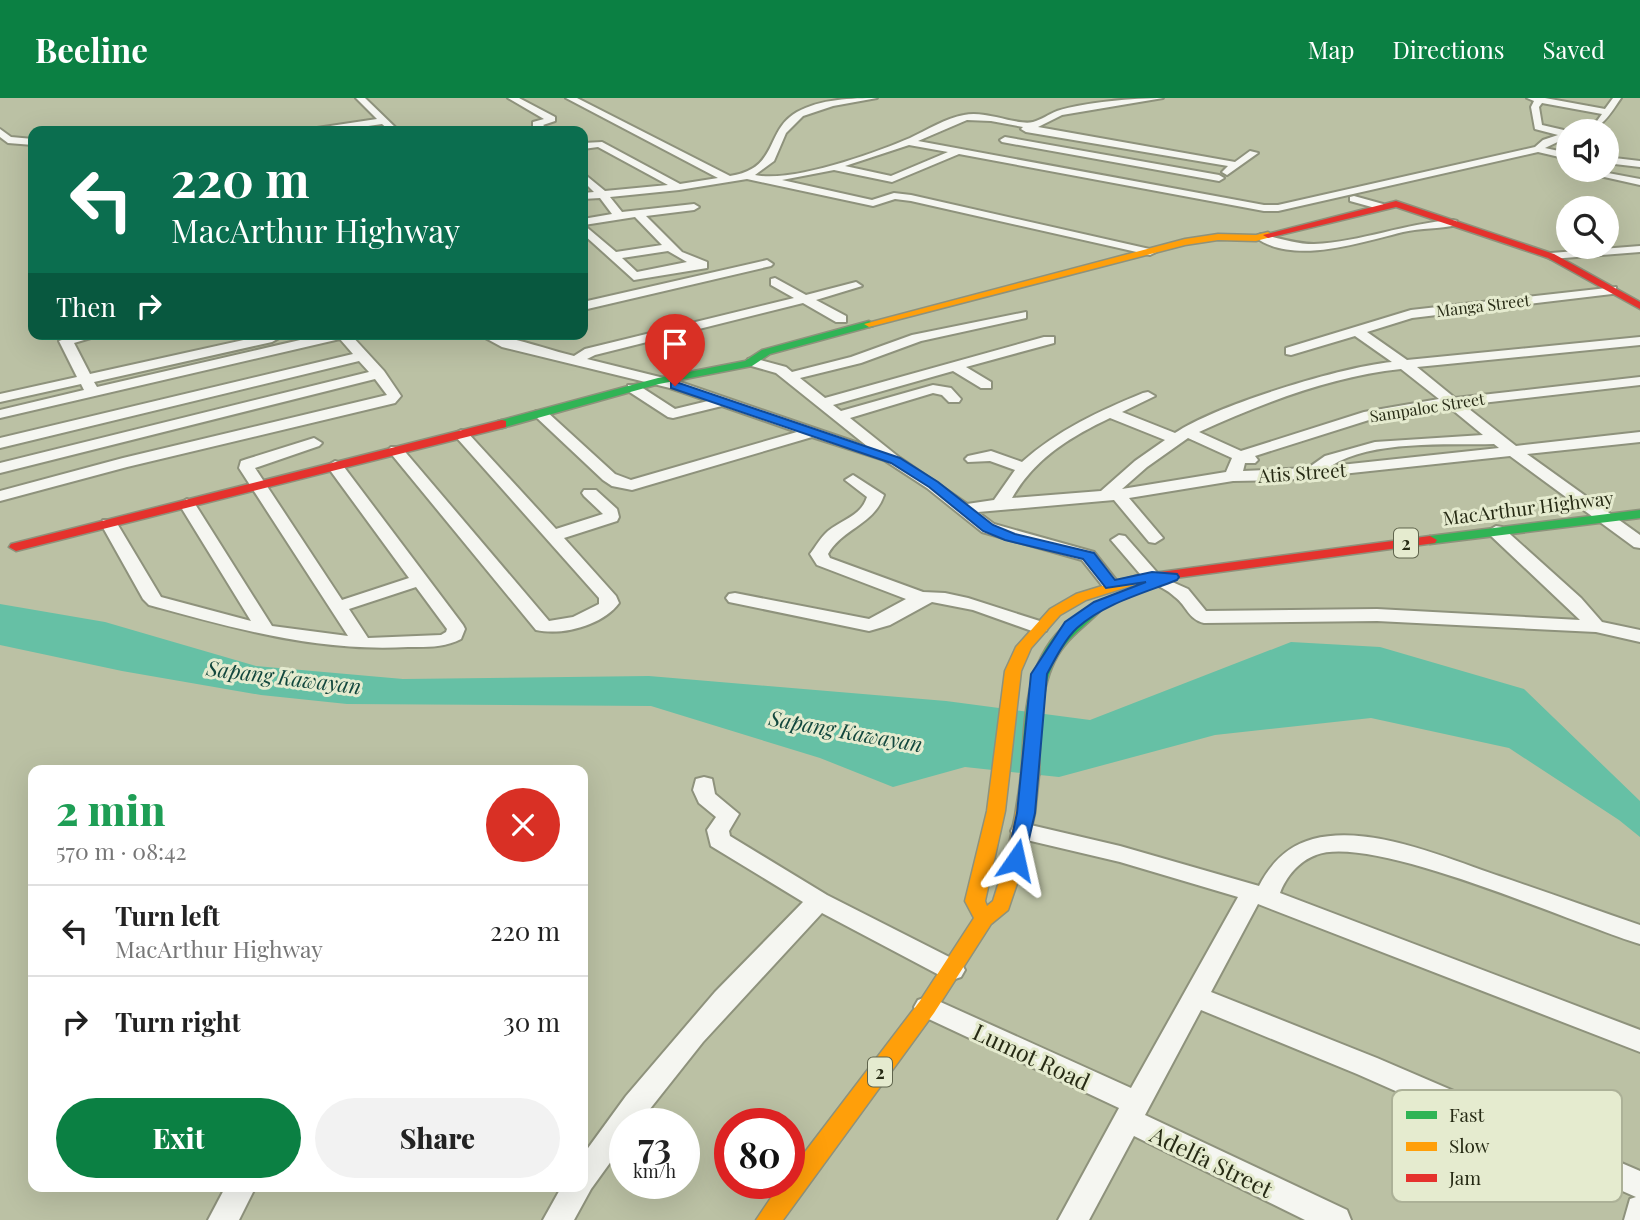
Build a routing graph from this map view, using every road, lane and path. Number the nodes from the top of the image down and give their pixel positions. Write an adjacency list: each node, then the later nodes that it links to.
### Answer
1 (360, 98): 10 (street)
2 (512, 98): 13 (street)
3 (570, 98): 34 (street)
4 (873, 98): 31 (street)
5 (1158, 98): 14 (street)
6 (1617, 98): 8 (street)
7 (1535, 99): 8 (street); 15 (street)
8 (1607, 112): 9 (street)
9 (1603, 119)
10 (385, 121): 11 (street); 12 (street)
11 (351, 126)
12 (390, 126)
13 (539, 126)
14 (1030, 127): 18 (street); 20 (street); 29 (street)
15 (1556, 131)
16 (0, 132): 19 (street)
17 (1556, 138): 22 (street)
18 (1005, 140): 26 (street); 32 (street)
19 (28, 142)
20 (908, 142): 23 (street); 30 (street)
21 (588, 146): 38 (street)
22 (1538, 149): 25 (street); 41 (street)
23 (957, 152): 26 (street); 30 (street)
24 (1253, 153): 29 (street)
25 (1556, 153)
26 (976, 156): 41 (street)
27 (1619, 162): 28 (street)
28 (1640, 164)
29 (1237, 165): 32 (street)
30 (833, 167): 35 (street)
31 (747, 176): 34 (street); 35 (street)
32 (1219, 178): 41 (street)
33 (1619, 178): 37 (street)
34 (729, 179): 38 (street)
35 (764, 179): 54 (street)
36 (588, 181): 39 (street)
37 (1640, 182)
38 (679, 187): 39 (street)
39 (603, 195): 40 (street); 46 (street)
40 (588, 196)
41 (1196, 197)
42 (1353, 199): 43 (street)
43 (1379, 206): 48 (main road); 50 (main road)
44 (694, 207): 45 (street)
45 (638, 214): 46 (street); 51 (street)
46 (618, 216): 47 (street)
47 (588, 221)
48 (1442, 221): 50 (street); 56 (main road)
49 (588, 233): 55 (street)
50 (1261, 237): 54 (main road)
51 (671, 247): 55 (street); 58 (street)
52 (1640, 249): 53 (street)
53 (1622, 251): 56 (street); 57 (street)
54 (1150, 252): 81 (main road)
55 (614, 256): 58 (street)
56 (1551, 256): 63 (main road)
57 (1640, 260)
58 (698, 264): 60 (street)
59 (767, 264): 60 (street)
60 (721, 275): 65 (street)
61 (775, 282): 64 (street)
62 (856, 286): 64 (street)
63 (1612, 290): 66 (main road); 69 (street, Manga Street)
64 (805, 299): 68 (street); 80 (street)
65 (588, 305)
66 (1640, 306)
67 (1021, 316): 85 (street)
68 (841, 319)
69 (1357, 331): 78 (street, Manga Street); 82 (street)
70 (71, 340): 86 (street)
71 (260, 340): 86 (street)
72 (318, 340): 91 (street)
73 (349, 340): 79 (street)
74 (505, 340): 76 (street)
75 (1049, 340): 83 (street)
76 (500, 341): 80 (street)
77 (1640, 341): 82 (street)
78 (1291, 351)
79 (363, 356): 84 (street); 102 (street)
80 (577, 360): 87 (street)
81 (752, 362): 85 (street); 87 (main road)
82 (1404, 365): 97 (street); 105 (street)
83 (954, 366): 89 (street); 96 (street)
84 (379, 374): 108 (street); 116 (street)
85 (789, 376): 96 (street)
86 (85, 379): 91 (street); 93 (street)
87 (658, 381): 90 (main road); 95 (street)
88 (1640, 381): 97 (street, Sampaloc Street)
89 (986, 385)
90 (632, 388): 95 (street); 100 (main road)
91 (93, 393): 99 (street); 102 (street)
92 (1148, 396): 98 (street)
93 (0, 398)
94 (954, 398): 101 (street)
95 (724, 401): 103 (street)
96 (823, 402): 101 (street)
97 (1450, 402): 107 (street); 113 (street, Sampaloc Street)
98 (1109, 412): 105 (street); 119 (street)
99 (0, 414)
100 (541, 414): 103 (street); 104 (main road)
101 (840, 416): 115 (street)
102 (103, 419): 108 (street); 109 (street)
103 (813, 432): 115 (street)
104 (461, 434): 111 (main road); 135 (street)
105 (1182, 435): 113 (street); 126 (street)
106 (1640, 437): 112 (street, Atis Street)
107 (1497, 439): 112 (street); 120 (street)
108 (113, 440): 116 (street); 118 (street)
109 (0, 443)
110 (314, 443): 124 (street)
111 (396, 450): 117 (main road); 135 (street)
112 (1511, 450): 120 (street, Atis Street); 132 (street)
113 (1240, 456): 121 (street); 122 (street)
114 (973, 459): 119 (street)
115 (895, 461): 130 (street)
116 (122, 463): 127 (street)
117 (335, 466): 124 (main road); 141 (street)
118 (0, 468)
119 (1024, 468): 129 (street)
120 (1313, 473): 121 (street, Atis Street)
121 (1286, 475): 122 (street, Atis Street)
122 (1233, 476): 126 (street, Atis Street)
123 (853, 480): 144 (street)
124 (259, 485): 128 (main road); 145 (street)
125 (590, 493): 135 (street)
126 (1112, 495): 129 (street, Atis Street); 136 (street)
127 (0, 496)
128 (187, 504): 133 (main road); 148 (street)
129 (1000, 504): 130 (street, Atis Street)
130 (964, 509): 142 (street)
131 (1640, 514): 132 (main road, MacArthur Highway / 2)
132 (1608, 518): 134 (main road, MacArthur Highway / 2); 138 (street)
133 (109, 524): 139 (main road); 148 (street)
134 (1496, 531): 140 (main road, MacArthur Highway / 2); 146 (street)
135 (553, 536)
136 (1155, 538)
137 (1119, 540): 140 (street)
138 (1640, 542)
139 (16, 547)
140 (1162, 579): 142 (main road, MacArthur Highway / 2); 146 (street); 152 (main road, MacArthur Highway / 2)
141 (419, 580): 145 (street); 150 (street)
142 (1111, 585): 147 (main road, MacArthur Highway / 2)
143 (735, 598): 144 (street)
144 (920, 598): 147 (street)
145 (338, 607): 150 (street)
146 (1596, 626): 149 (street)
147 (1039, 627): 155 (main road, MacArthur Highway / 2)
148 (266, 631): 150 (street)
149 (1640, 636)
150 (362, 644)
151 (704, 784): 154 (street)
152 (1024, 822): 153 (street); 155 (main road, MacArthur Highway / 2)
153 (1259, 895): 156 (street); 158 (street); 160 (street)
154 (819, 901): 157 (street); 163 (street)
155 (984, 919): 157 (main road, MacArthur Highway / 2)
156 (1640, 935)
157 (952, 970): 159 (main road, MacArthur Highway / 2)
158 (1194, 996): 161 (street); 162 (street)
159 (927, 1007): 162 (street, Lumot Road); 171 (main road, MacArthur Highway / 2)
160 (1640, 1041)
161 (1422, 1090)
162 (1132, 1112): 172 (street); 173 (street, Adelfa Street)
163 (588, 1171)
164 (1622, 1177): 165 (street)
165 (1640, 1185)
166 (239, 1192): 169 (street)
167 (574, 1192): 170 (street)
168 (1640, 1209): 174 (street)
169 (223, 1220)
170 (558, 1220)
171 (768, 1220)
172 (1073, 1220)
173 (1336, 1220)
174 (1639, 1220)

